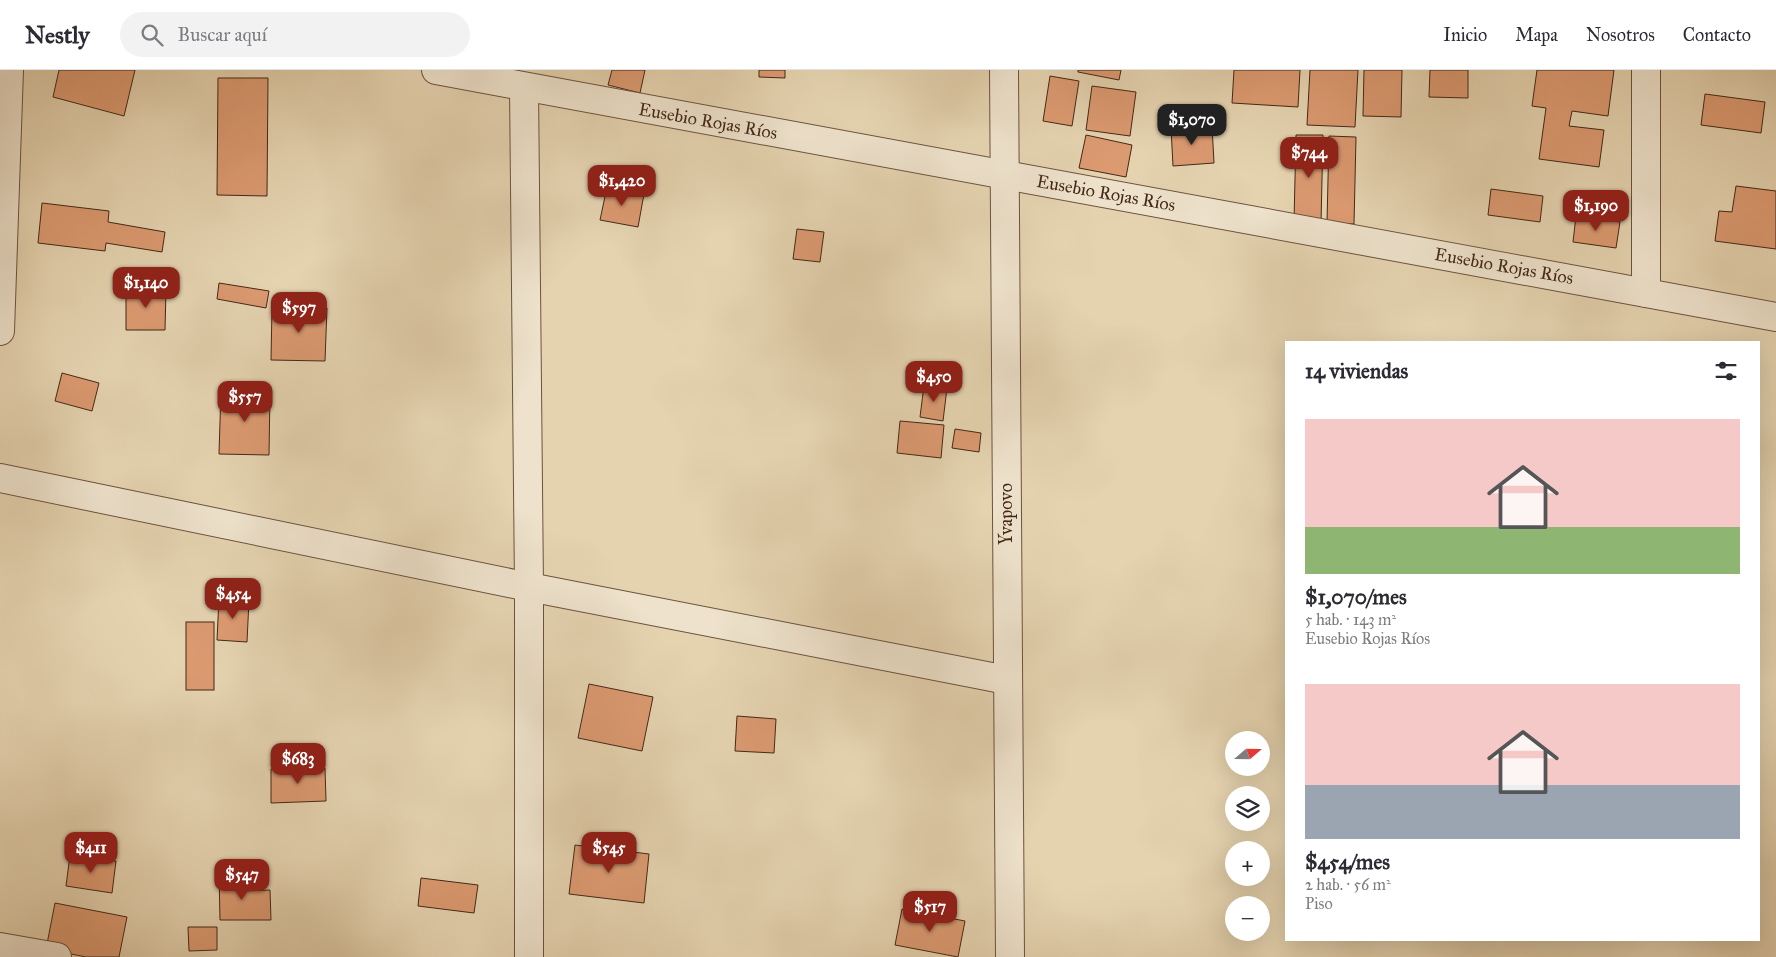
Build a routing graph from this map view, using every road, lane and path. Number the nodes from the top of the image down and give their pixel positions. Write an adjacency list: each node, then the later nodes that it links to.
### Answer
1 (9, 70): 9 (street)
2 (436, 70): 5 (street, Eusebio Rojas Ríos)
3 (1004, 70): 6 (street, Yvapovo)
4 (1646, 70): 7 (street)
5 (524, 87): 6 (street, Eusebio Rojas Ríos); 11 (street)
6 (1004, 174): 7 (street, Eusebio Rojas Ríos); 12 (street, Yvapovo)
7 (1646, 293): 8 (street, Eusebio Rojas Ríos)
8 (1776, 317)
9 (0, 331)
10 (0, 478): 11 (street)
11 (529, 587): 12 (street); 15 (street)
12 (1008, 680): 16 (street, Yvapovo)
13 (0, 947): 14 (street)
14 (57, 957)
15 (529, 957)
16 (1010, 957)

